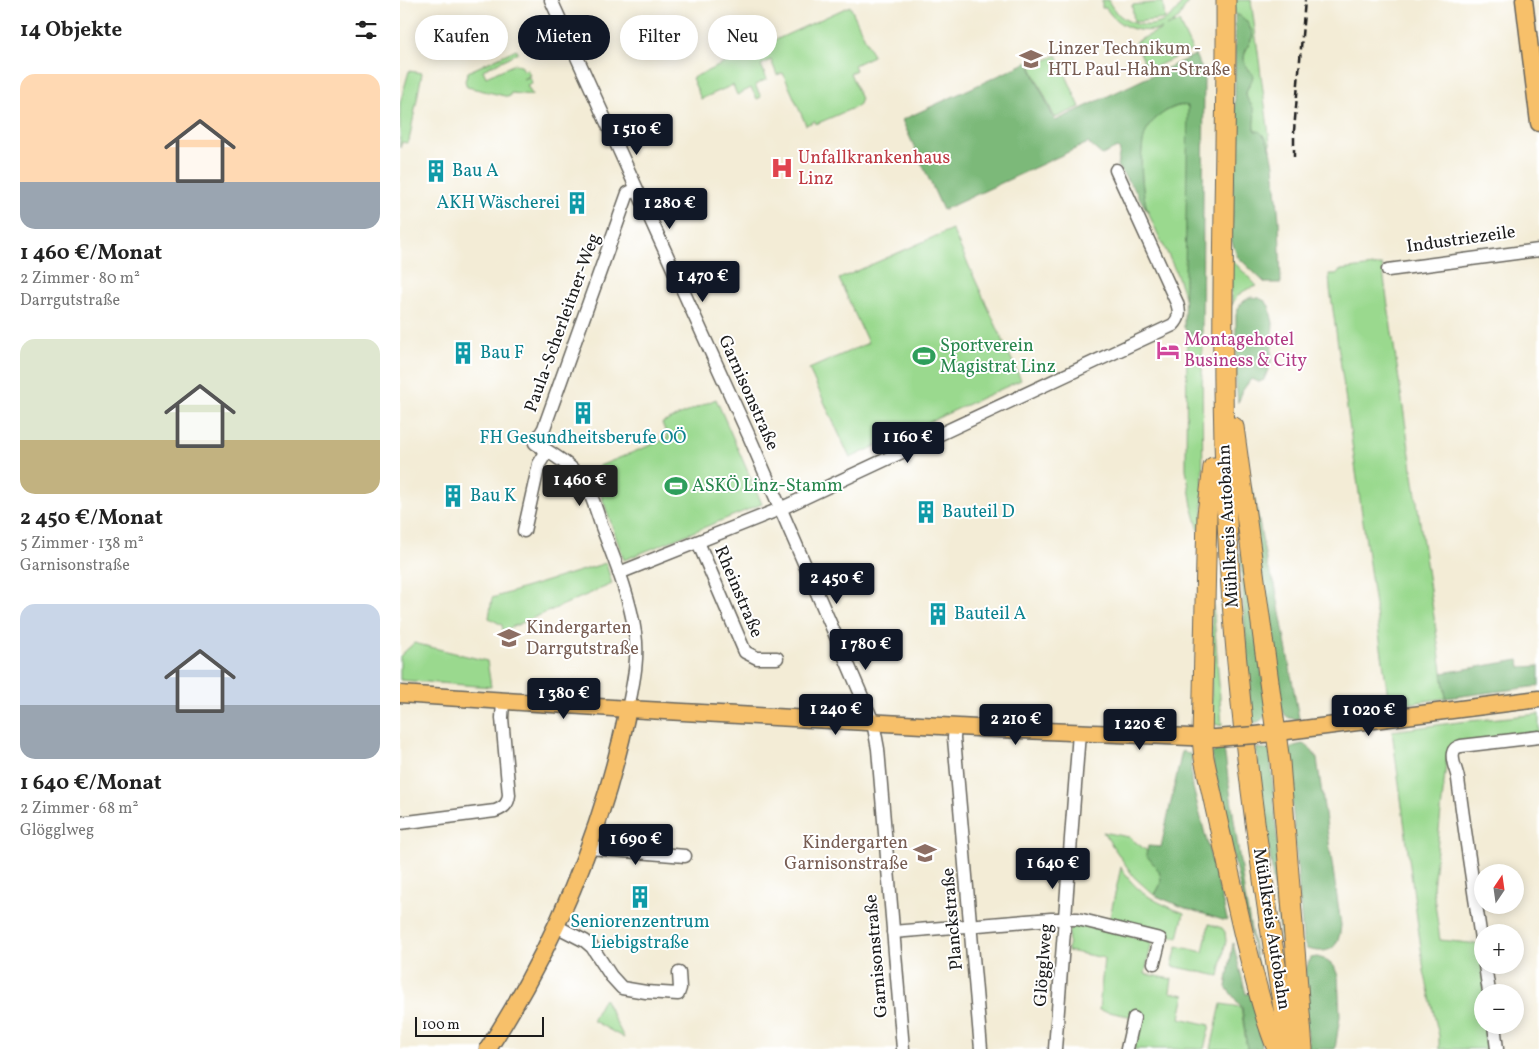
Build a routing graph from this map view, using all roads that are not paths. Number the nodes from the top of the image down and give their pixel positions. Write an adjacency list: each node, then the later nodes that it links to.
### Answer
1 (551, 0): 7 (street, Garnisonstraße)
2 (1213, 0): 12 (highway, Mühlkreis Autobahn)
3 (1226, 0): 10 (highway, Mühlkreis Autobahn)
4 (1524, 0): 5 (main road)
5 (1539, 123)
6 (1116, 170): 13 (street)
7 (636, 189): 11 (street, Paula-Scherleitner-Weg); 13 (street, Garnisonstraße)
8 (1539, 250): 9 (street, Industriezeile)
9 (1388, 270)
10 (1223, 380): 25 (highway); 46 (highway, Mühlkreis Autobahn)
11 (547, 451): 14 (street); 16 (street)
12 (1213, 467): 27 (highway); 45 (highway, Mühlkreis Autobahn)
13 (780, 510): 15 (street); 22 (street, Garnisonstraße)
14 (524, 531)
15 (698, 542): 16 (street); 17 (street, Rheinstraße)
16 (619, 573): 21 (street)
17 (777, 658)
18 (400, 694): 20 (main road)
19 (1539, 699): 25 (main road)
20 (503, 701): 21 (main road); 28 (street)
21 (628, 709): 22 (main road); 29 (main road)
22 (874, 722): 23 (main road); 35 (street, Garnisonstraße)
23 (955, 727): 24 (main road); 34 (street, Planckstraße)
24 (1079, 733): 27 (main road); 31 (street, Glögglweg)
25 (1277, 733): 27 (main road, bridge); 47 (highway)
26 (1539, 737): 32 (street)
27 (1209, 738): 45 (highway)
28 (400, 823)
29 (589, 848): 30 (street); 33 (main road)
30 (685, 856)
31 (1065, 918): 34 (street); 36 (street); 43 (street, Glögglweg)
32 (1479, 924)
33 (556, 926): 37 (street); 40 (main road)
34 (971, 926): 35 (street); 42 (street, Planckstraße)
35 (893, 932): 41 (street, Garnisonstraße)
36 (1154, 963)
37 (679, 973)
38 (1134, 1018): 44 (street)
39 (1496, 1034): 48 (street)
40 (488, 1049)
41 (903, 1049)
42 (981, 1049)
43 (1055, 1049)
44 (1128, 1049)
45 (1278, 1049)
46 (1290, 1049)
47 (1303, 1049)
48 (1498, 1049)

